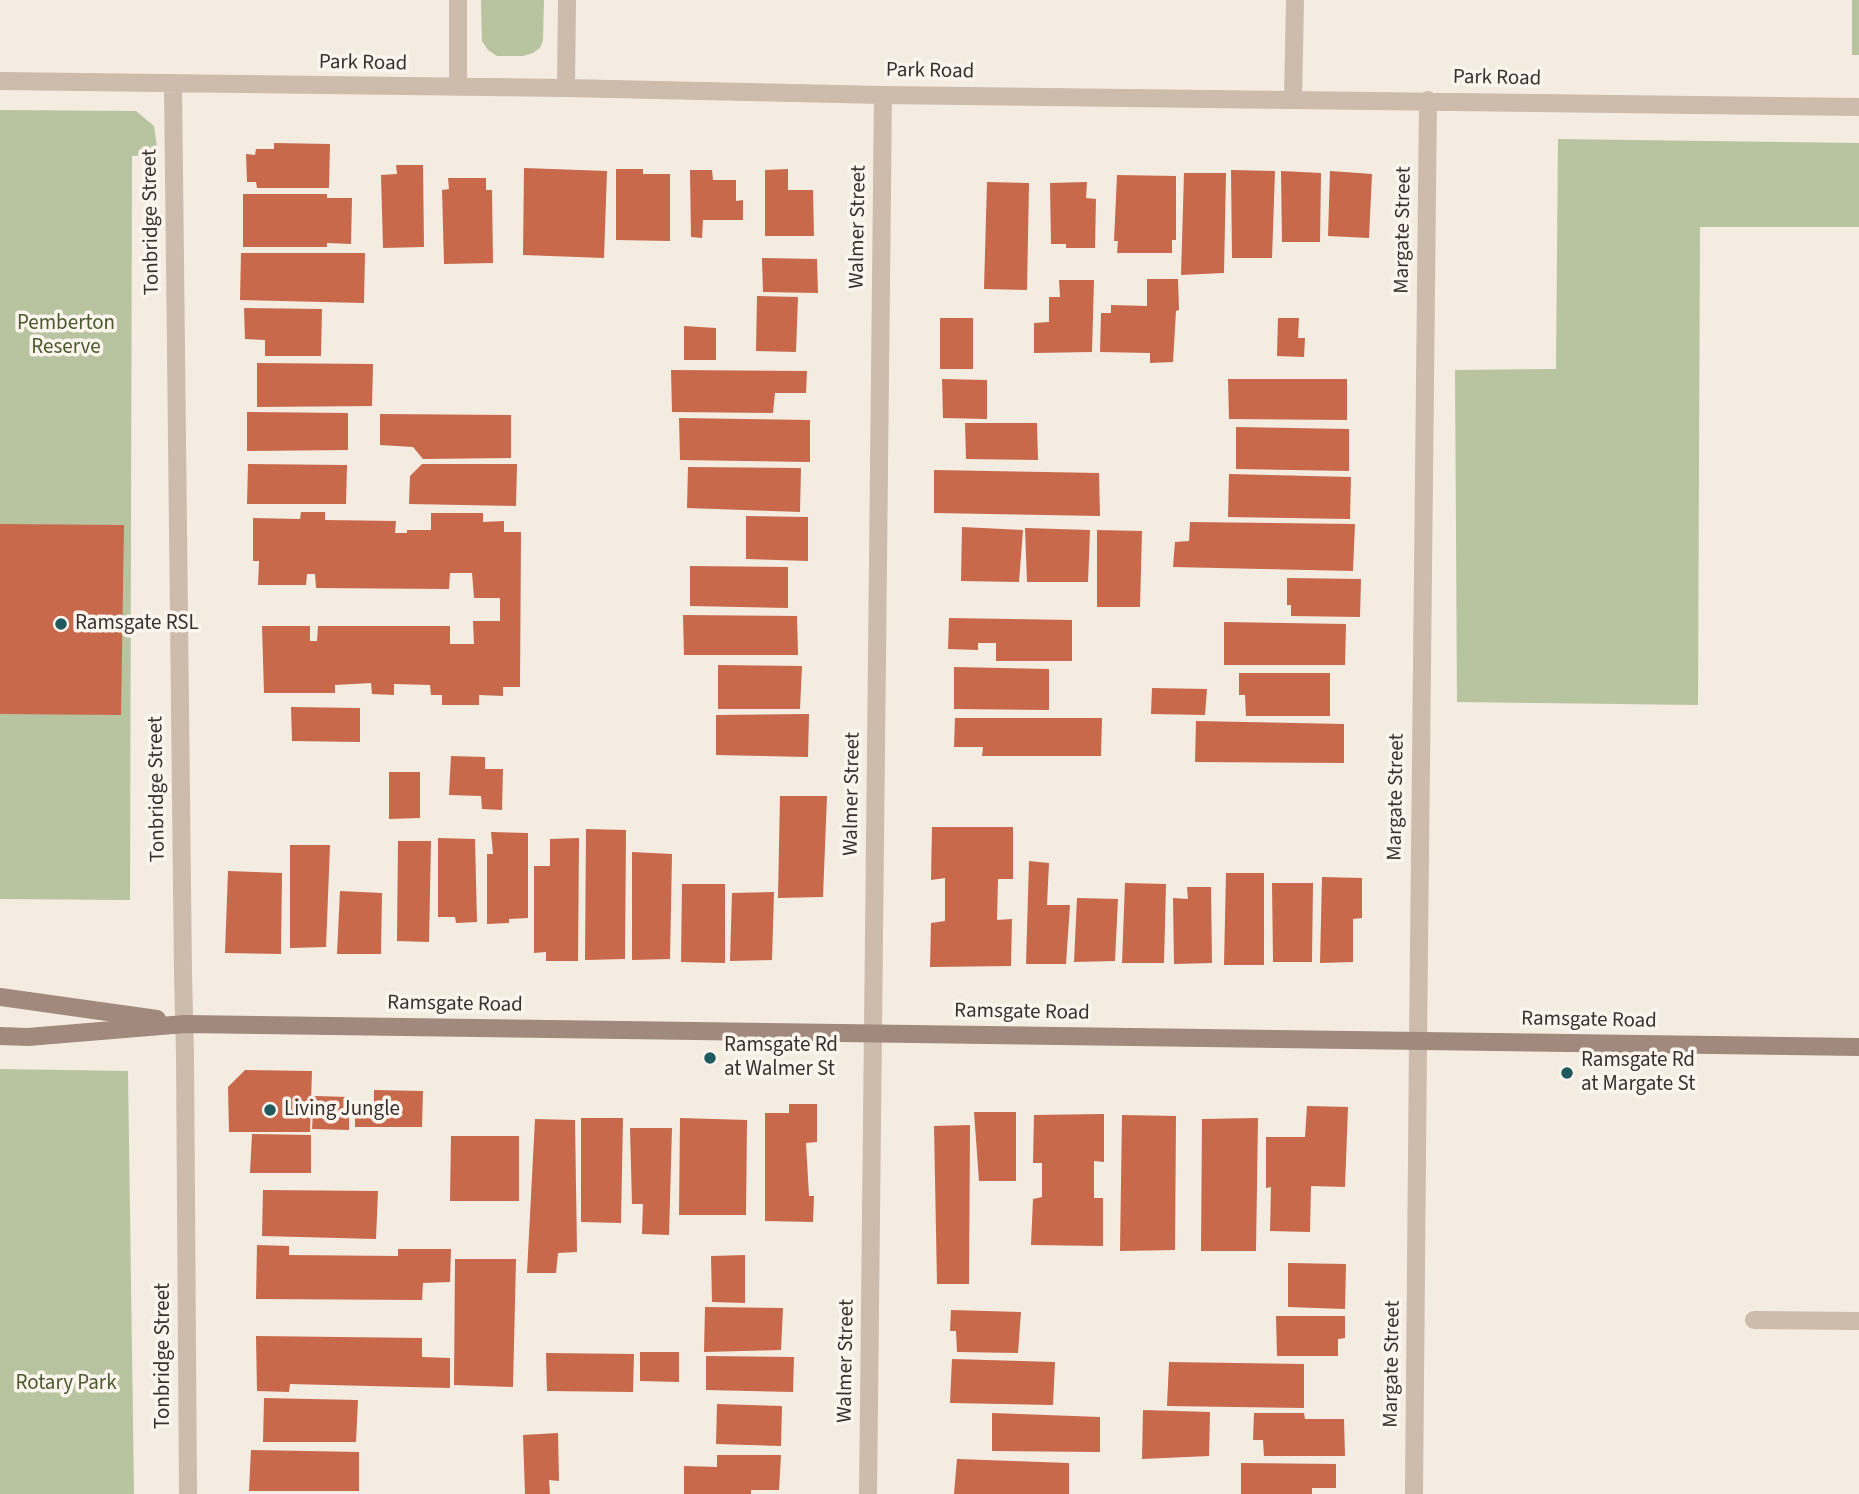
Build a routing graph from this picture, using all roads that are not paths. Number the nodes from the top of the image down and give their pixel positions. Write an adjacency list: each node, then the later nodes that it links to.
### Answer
1 (458, 0): 6 (street)
2 (567, 0): 7 (street)
3 (1295, 0): 9 (street)
4 (0, 81): 5 (street, Park Road)
5 (173, 84): 6 (street, Park Road); 13 (street, Tonbridge Street)
6 (458, 88): 7 (street, Park Road)
7 (566, 89): 8 (street, Park Road)
8 (883, 95): 9 (street, Park Road); 14 (street, Walmer Street)
9 (1293, 100): 10 (street, Park Road)
10 (1428, 100): 11 (street, Park Road); 16 (street, Margate Street)
11 (1859, 107)
12 (0, 997): 13 (main road, Ramsgate Road)
13 (185, 1024): 14 (main road, Ramsgate Road); 15 (main road, Ramsgate Road); 20 (street, Tonbridge Street)
14 (873, 1034): 16 (main road, Ramsgate Road); 21 (street, Walmer Street)
15 (0, 1036)
16 (1418, 1041): 17 (main road, Ramsgate Road); 22 (street, Margate Street)
17 (1859, 1047)
18 (1754, 1320): 19 (street)
19 (1859, 1321)
20 (188, 1494)
21 (868, 1494)
22 (1414, 1494)

